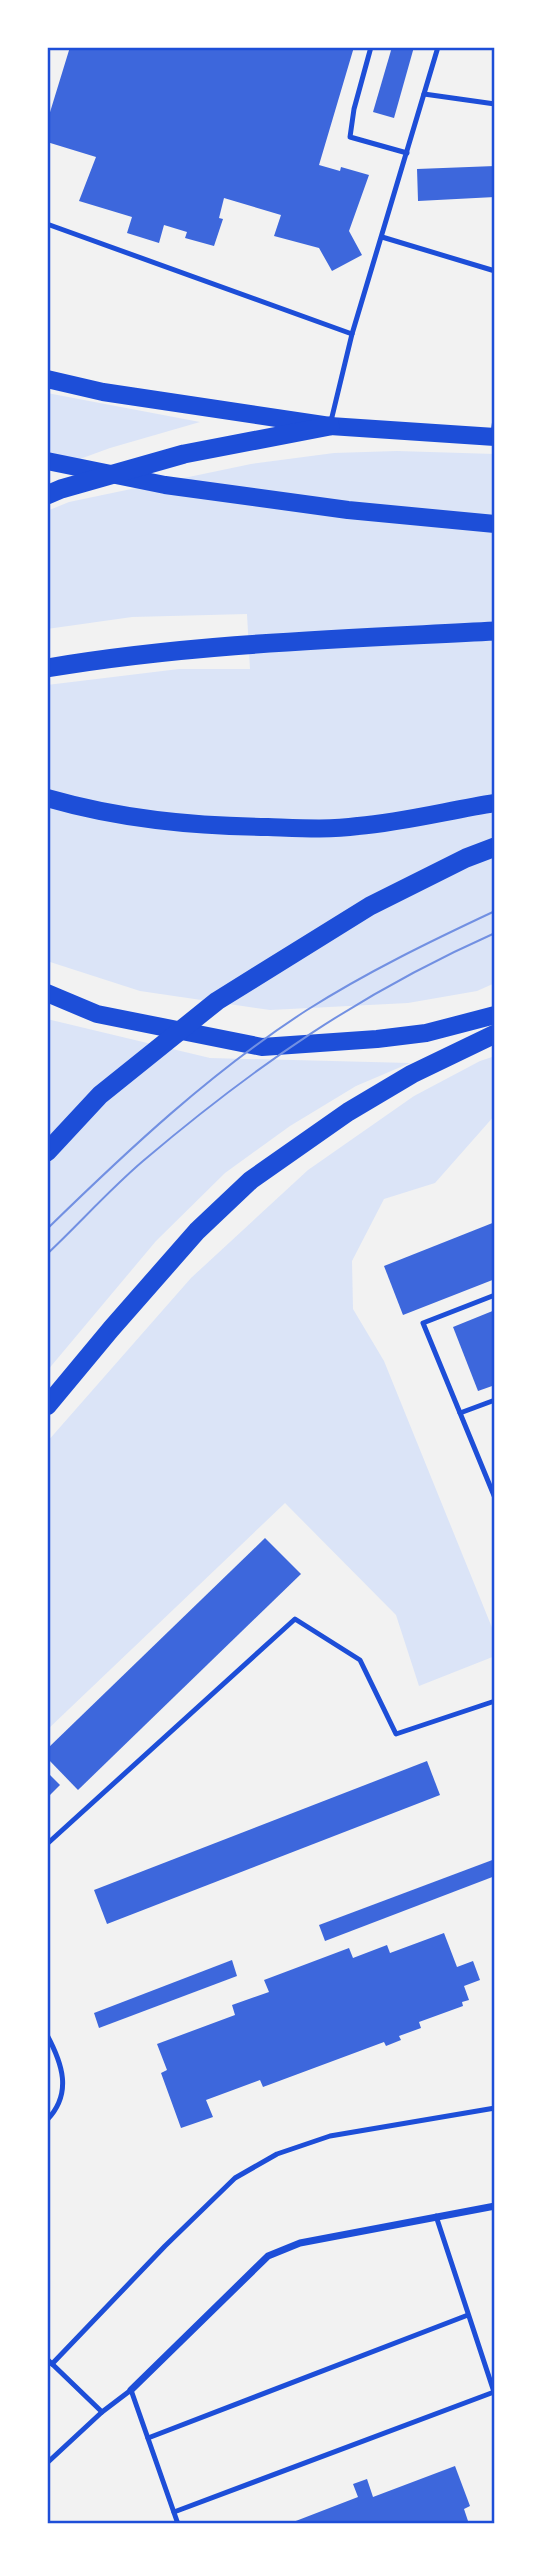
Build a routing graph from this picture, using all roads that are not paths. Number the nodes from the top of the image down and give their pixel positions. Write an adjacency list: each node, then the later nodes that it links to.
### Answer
1 (371, 47): 5 (lane)
2 (438, 47): 3 (lane)
3 (424, 94): 4 (lane); 5 (lane)
4 (495, 104)
5 (407, 153): 7 (lane)
6 (47, 224): 9 (lane)
7 (382, 237): 8 (lane); 9 (lane)
8 (495, 271)
9 (352, 334): 12 (lane)
10 (47, 379): 12 (main road)
11 (495, 419): 13 (lane)
12 (330, 426): 13 (main road); 15 (highway)
13 (493, 437)
14 (47, 461): 16 (main road)
15 (47, 495)
16 (495, 524)
17 (495, 631): 18 (highway)
18 (47, 668)
19 (47, 798): 20 (main road)
20 (495, 803)
21 (495, 847): 25 (highway)
22 (47, 993): 23 (main road)
23 (495, 1015)
24 (495, 1034): 28 (highway)
25 (47, 1152)
26 (495, 1295): 29 (lane)
27 (495, 1400): 29 (lane)
28 (47, 1406)
29 (460, 1413): 30 (lane)
30 (495, 1498)
31 (495, 1701): 32 (lane)
32 (47, 1844)
33 (47, 2035): 35 (lane)
34 (495, 2108): 39 (lane)
35 (47, 2120)
36 (495, 2206): 37 (street)
37 (436, 2216): 38 (lane); 40 (street)
38 (468, 2315): 42 (lane); 44 (lane)
39 (50, 2362): 41 (lane)
40 (131, 2390): 41 (lane); 42 (lane)
41 (102, 2412): 43 (lane)
42 (148, 2438): 44 (lane)
43 (47, 2463)
44 (174, 2512): 45 (lane)
45 (178, 2524)

